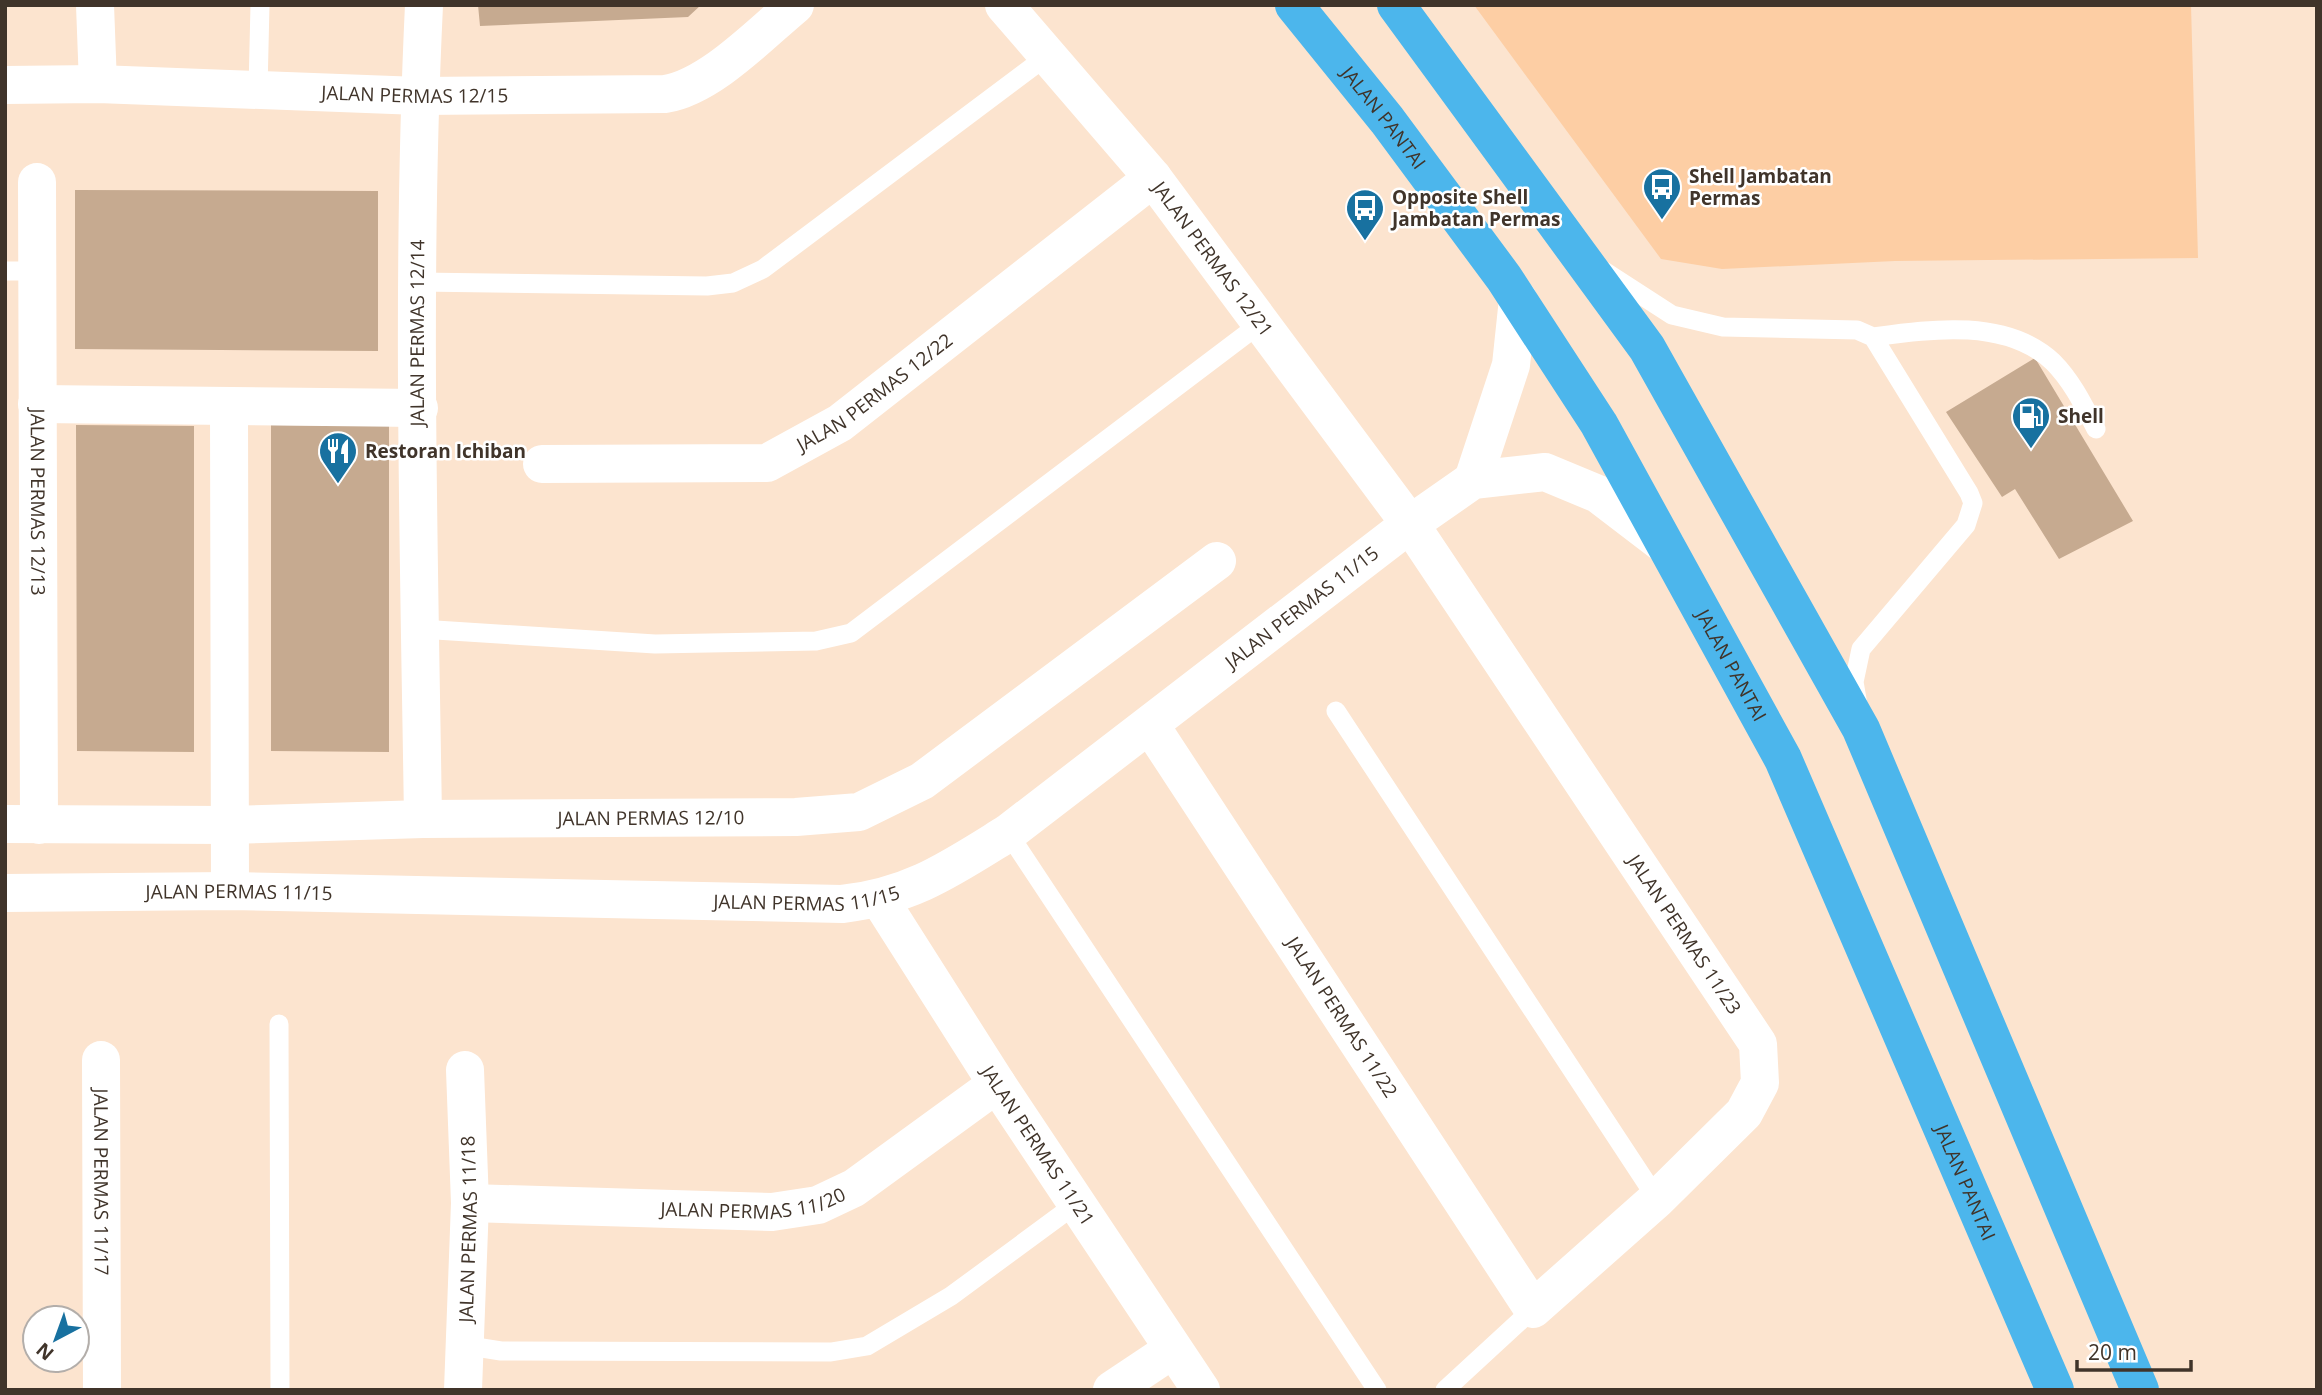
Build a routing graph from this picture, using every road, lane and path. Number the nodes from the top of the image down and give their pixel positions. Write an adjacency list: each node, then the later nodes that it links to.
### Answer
1 (95, 5): 9 (street)
2 (260, 5): 11 (lane)
3 (424, 5): 12 (street, JALAN PERMAS 12/14)
4 (795, 5): 12 (street, JALAN PERMAS 12/15)
5 (1004, 5): 8 (street, JALAN PERMAS 12/21)
6 (1294, 5): 18 (highway, JALAN PANTAI)
7 (1396, 5): 15 (highway)
8 (1047, 56): 13 (street, JALAN PERMAS 12/21); 17 (lane)
9 (98, 84): 10 (street, JALAN PERMAS 12/15); 11 (street, JALAN PERMAS 12/15)
10 (5, 85)
11 (258, 89): 12 (street, JALAN PERMAS 12/15)
12 (419, 96): 17 (street, JALAN PERMAS 12/14)
13 (1153, 178): 19 (street, JALAN PERMAS 12/21); 25 (street, JALAN PERMAS 12/22)
14 (37, 182): 16 (street, JALAN PERMAS 12/13)
15 (1579, 256): 20 (lane); 33 (highway)
16 (22, 271): 21 (street, JALAN PERMAS 12/13)
17 (419, 282): 23 (street, JALAN PERMAS 12/14)
18 (1518, 299): 26 (street); 28 (highway, JALAN PANTAI)
19 (1261, 323): 27 (street, JALAN PERMAS 12/21); 30 (lane)
20 (1874, 337): 24 (lane); 33 (lane)
21 (37, 404): 22 (street); 35 (street, JALAN PERMAS 12/13)
22 (229, 408): 23 (street); 36 (street)
23 (419, 408): 30 (street, JALAN PERMAS 12/14)
24 (2096, 429)
25 (542, 464)
26 (1473, 480): 27 (street, JALAN PERMAS 11/15); 28 (street, JALAN PERMAS 11/15)
27 (1410, 524): 32 (street, JALAN PERMAS 11/15); 45 (street, JALAN PERMAS 11/23)
28 (1666, 547): 58 (highway, JALAN PANTAI)
29 (1217, 561): 34 (street, JALAN PERMAS 12/10)
30 (420, 629): 34 (street, JALAN PERMAS 12/14)
31 (1336, 711): 45 (lane)
32 (1150, 725): 37 (street, JALAN PERMAS 11/15); 48 (street, JALAN PERMAS 11/22)
33 (1861, 729): 59 (highway)
34 (423, 819): 36 (street, JALAN PERMAS 12/10)
35 (22, 824): 36 (street, JALAN PERMAS 12/10)
36 (229, 825): 38 (street)
37 (1008, 833): 40 (street, JALAN PERMAS 11/15); 56 (lane)
38 (230, 891): 39 (street, JALAN PERMAS 11/15); 40 (street, JALAN PERMAS 11/15)
39 (5, 893)
40 (880, 900): 44 (street, JALAN PERMAS 11/21)
41 (279, 1024): 52 (lane)
42 (101, 1060): 51 (street, JALAN PERMAS 11/17)
43 (465, 1070): 46 (street, JALAN PERMAS 11/18)
44 (997, 1084): 46 (street, JALAN PERMAS 11/20); 47 (street, JALAN PERMAS 11/21)
45 (1657, 1199): 48 (street, JALAN PERMAS 11/23)
46 (470, 1203): 49 (street, JALAN PERMAS 11/18)
47 (1076, 1204): 49 (lane); 50 (street, JALAN PERMAS 11/21)
48 (1533, 1308): 57 (lane)
49 (463, 1345): 53 (street, JALAN PERMAS 11/18)
50 (1172, 1350): 54 (street); 55 (street, JALAN PERMAS 11/21)
51 (102, 1390)
52 (280, 1390)
53 (463, 1390)
54 (1112, 1390)
55 (1200, 1390)
56 (1377, 1390)
57 (1445, 1390)
58 (2055, 1390)
59 (2140, 1390)

